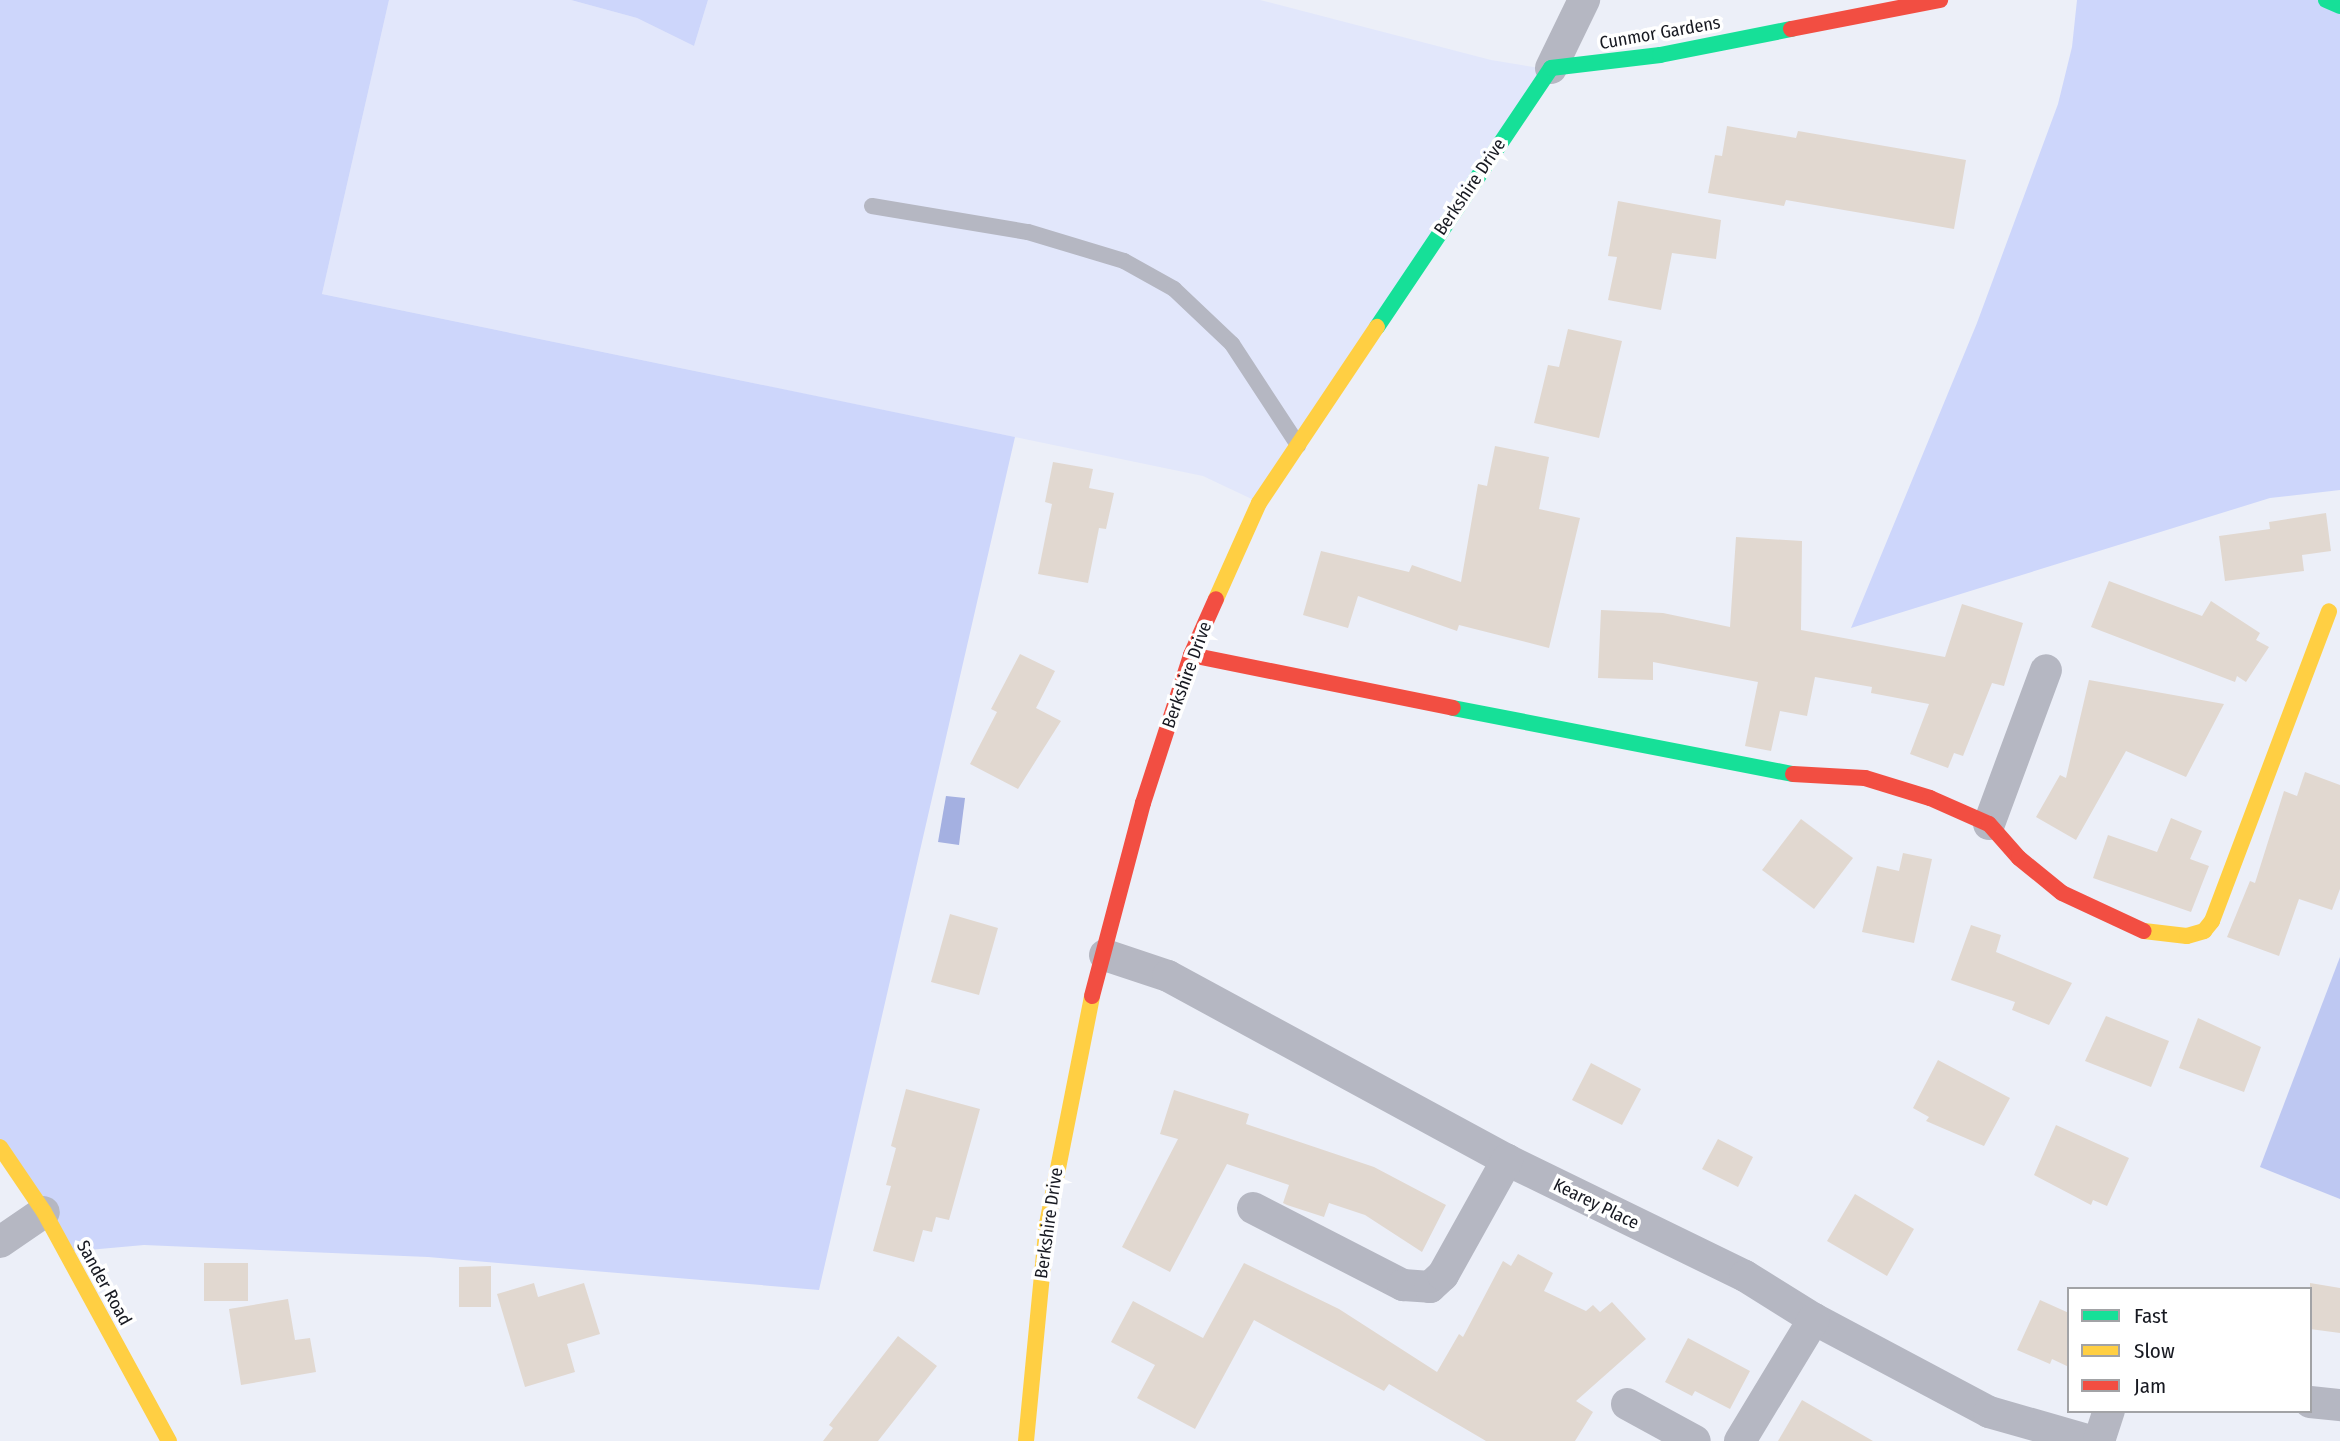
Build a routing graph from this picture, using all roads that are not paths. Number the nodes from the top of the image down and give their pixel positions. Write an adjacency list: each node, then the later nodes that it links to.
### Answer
1 (1584, 0): 5 (street, Berkshire Drive)
2 (1940, 0): 5 (street, Cunmor Gardens)
3 (2326, 0): 4 (street)
4 (2340, 5)
5 (1551, 68): 7 (street, Berkshire Drive)
6 (872, 206): 7 (lane)
7 (1298, 445): 9 (street, Berkshire Drive)
8 (2329, 611): 11 (street)
9 (1191, 655): 11 (street); 12 (street, Berkshire Drive)
10 (2046, 670): 11 (street)
11 (1989, 824)
12 (1105, 955): 14 (street, Kearey Place); 24 (street, Berkshire Drive)
13 (0, 1147): 16 (street, Sander Road)
14 (1507, 1160): 15 (street); 18 (street, Kearey Place)
15 (1253, 1208)
16 (44, 1212): 17 (street); 23 (street, Sander Road)
17 (0, 1242)
18 (1814, 1319): 26 (street); 27 (street, Kearey Place)
19 (2312, 1402): 21 (street)
20 (1627, 1404): 25 (street)
21 (2340, 1405)
22 (2108, 1413): 28 (street)
23 (169, 1441)
24 (1026, 1441)
25 (1695, 1441)
26 (1740, 1441)
27 (2091, 1441)
28 (2099, 1441)

